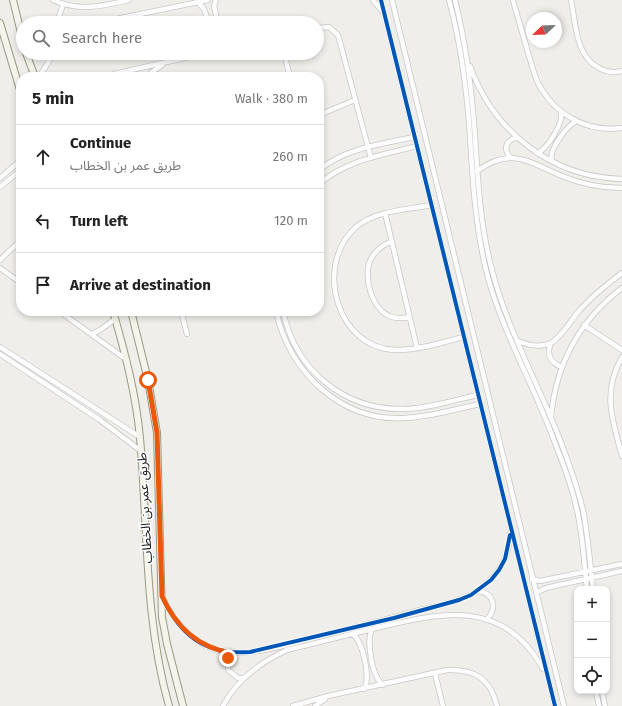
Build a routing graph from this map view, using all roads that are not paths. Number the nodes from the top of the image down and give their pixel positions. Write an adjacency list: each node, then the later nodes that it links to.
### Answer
1 (13, 0): 16 (street)
2 (53, 0): 14 (street)
3 (129, 0): 14 (street)
4 (208, 0): 13 (street)
5 (216, 0): 20 (street)
6 (373, 0): 15 (street)
7 (381, 0): 15 (street)
8 (392, 0): 99 (street)
9 (450, 0): 96 (street)
10 (455, 0): 23 (street)
11 (513, 0): 38 (street)
12 (571, 0): 29 (street)
13 (198, 2): 18 (street); 19 (street)
14 (63, 4): 17 (street)
15 (384, 13): 41 (street)
16 (17, 16)
17 (59, 16)
18 (131, 16)
19 (206, 16)
20 (216, 16)
21 (324, 27): 36 (street)
22 (0, 28): 35 (street)
23 (466, 57): 42 (street); 51 (street)
24 (29, 60): 30 (street)
25 (50, 60): 31 (street)
26 (175, 60): 28 (street)
27 (286, 60): 34 (street)
28 (166, 62): 32 (street); 33 (street)
29 (622, 71)
30 (33, 72)
31 (42, 72)
32 (123, 72)
33 (152, 72)
34 (289, 72)
35 (16, 78)
36 (355, 100): 37 (street); 44 (street)
37 (324, 112)
38 (561, 112): 39 (street); 45 (street)
39 (577, 121): 40 (street); 48 (street)
40 (622, 128)
41 (414, 136): 43 (street); 44 (street)
42 (516, 138): 45 (street); 46 (street)
43 (417, 146): 47 (street); 58 (street)
44 (369, 147): 47 (street); 50 (street)
45 (537, 153): 48 (street)
46 (510, 157): 51 (street); 57 (street)
47 (371, 158): 54 (street)
48 (552, 161): 55 (street)
49 (16, 164): 53 (street)
50 (324, 166)
51 (476, 171): 79 (street)
52 (16, 174): 56 (street)
53 (0, 178)
54 (324, 180)
55 (622, 180)
56 (0, 187)
57 (622, 188)
58 (431, 205): 59 (street); 78 (street)
59 (385, 213): 60 (street); 82 (street)
60 (392, 242): 73 (street); 73 (street)
61 (16, 245): 62 (street)
62 (0, 260)
63 (0, 268): 65 (street)
64 (622, 273): 80 (street)
65 (16, 279)
66 (622, 288): 75 (street)
67 (66, 316): 76 (street)
68 (114, 316): 74 (street, طريق عمر بن الخطاب)
69 (132, 316): 104 (street, طريق عمر بن الخطاب)
70 (182, 316): 77 (street)
71 (278, 316): 89 (street)
72 (285, 316): 88 (street)
73 (410, 317): 82 (street)
74 (115, 319): 76 (street); 86 (street, طريق عمر بن الخطاب)
75 (584, 325): 83 (street); 87 (street)
76 (92, 334): 86 (street)
77 (187, 334)
78 (464, 337): 82 (street); 88 (street)
79 (518, 341): 80 (street); 90 (street)
80 (551, 343): 87 (street)
81 (0, 347): 91 (street)
82 (417, 348)
83 (622, 350)
84 (0, 354): 92 (street)
85 (622, 357): 93 (street)
86 (127, 360): 91 (street, طريق عمر بن الخطاب)
87 (561, 367): 90 (street)
88 (478, 395): 89 (street)
89 (480, 404): 94 (street)
90 (551, 419): 96 (street)
91 (140, 437): 92 (street, طريق عمر بن الخطاب)
92 (141, 451): 117 (street, طريق عمر بن الخطاب)
93 (622, 456)
94 (510, 525): 102 (street); 111 (street)
95 (622, 564): 96 (street)
96 (588, 571): 98 (street); 99 (street)
97 (622, 571): 98 (street)
98 (589, 578): 100 (street); 101 (street); 103 (street)
99 (532, 579): 103 (street)
100 (588, 586)
101 (592, 586)
102 (476, 591): 105 (street); 108 (street)
103 (536, 593): 125 (street)
104 (162, 596): 108 (street); 118 (street, طريق عمر بن الخطاب)
105 (486, 620): 106 (street); 111 (street)
106 (372, 629): 107 (street); 112 (street)
107 (353, 634): 110 (street); 113 (street)
108 (231, 653): 110 (street)
109 (435, 674): 112 (street); 122 (street); 123 (street)
110 (244, 678): 119 (street)
111 (548, 680): 124 (street)
112 (383, 685): 113 (street)
113 (364, 689): 116 (street)
114 (597, 694): 126 (street)
115 (603, 694): 127 (street)
116 (328, 696): 120 (street); 121 (street)
117 (169, 706)
118 (182, 706)
119 (223, 706)
120 (293, 706)
121 (315, 706)
122 (443, 706)
123 (497, 706)
124 (555, 706)
125 (564, 706)
126 (599, 706)
127 (605, 706)

